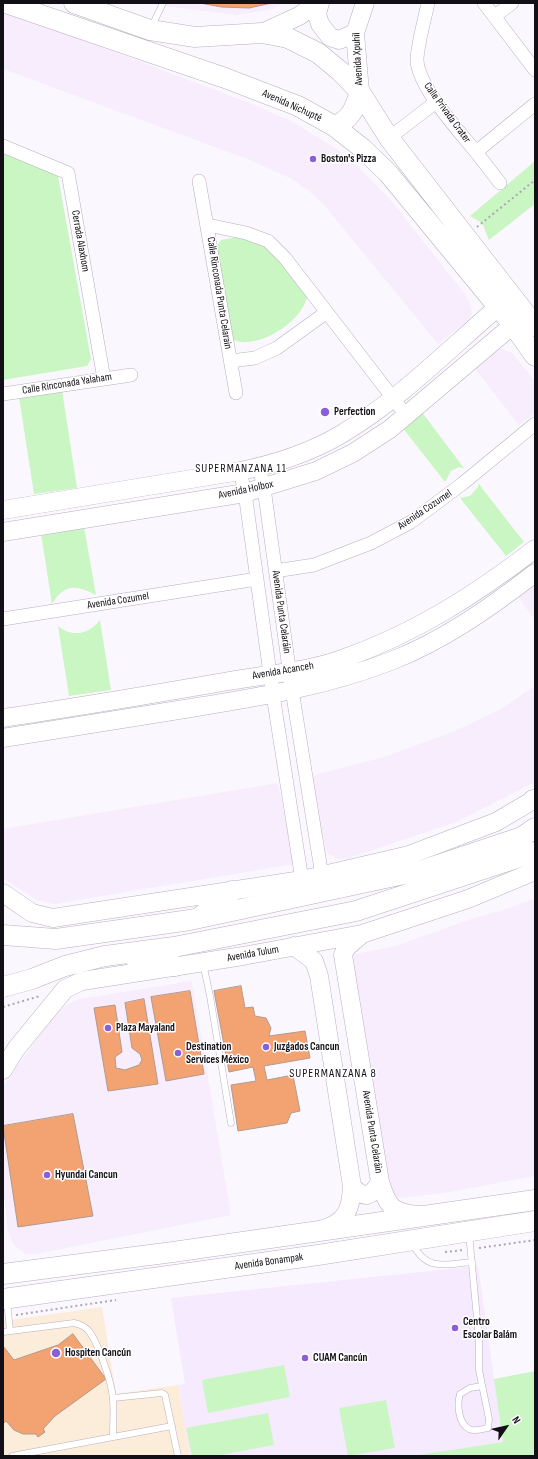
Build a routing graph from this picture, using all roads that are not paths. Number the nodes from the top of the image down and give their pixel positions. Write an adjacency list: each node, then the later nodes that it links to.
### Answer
1 (6, 3): 15 (main road, Avenida Nichupté)
2 (74, 3): 10 (main road)
3 (163, 3): 10 (lane)
4 (318, 3): 11 (street); 12 (street)
5 (365, 3): 12 (street, Avenida Xpuhil)
6 (428, 3): 17 (street, Calle Privada Crater)
7 (484, 3): 9 (street)
8 (512, 3): 9 (street)
9 (495, 16): 14 (street)
10 (150, 30): 13 (main road)
11 (262, 33): 13 (main road); 16 (main road)
12 (355, 33): 16 (street, Avenida Xpuhil)
13 (214, 36): 15 (main road)
14 (535, 70)
15 (211, 73): 19 (main road, Avenida Nichupté)
16 (360, 92): 19 (main road); 20 (main road)
17 (436, 102): 20 (street); 22 (street, Calle Privada Crater)
18 (535, 104): 22 (street, Calle Privada Crater)
19 (334, 126): 23 (main road, Avenida Nichupté)
20 (389, 138): 23 (main road); 30 (main road)
21 (3, 146): 34 (street, Cerrada Alaxhom)
22 (476, 152): 25 (street, Calle Privada Crater)
23 (369, 155): 27 (main road, Avenida Nichupté)
24 (199, 181): 26 (street, Calle Rinconada Punta Celarain)
25 (500, 182)
26 (208, 225): 28 (street, Calle Rinconada Punta Celarain); 32 (street, Calle Rinconada Punta Celarain)
27 (498, 307): 29 (main road, Avenida Nichupté); 37 (street, Avenida Holbox)
28 (327, 312): 32 (street, Calle Rinconada Punta Celarain); 37 (street, Calle Rinconada Punta Celarain)
29 (513, 325): 31 (main road, Avenida Nichupté); 38 (street, Avenida Holbox)
30 (535, 326)
31 (535, 356)
32 (231, 361): 35 (street, Calle Rinconada Punta Celarain)
33 (131, 374): 34 (street, Calle Rinconada Yalaham)
34 (104, 379): 36 (street, Calle Rinconada Yalaham)
35 (236, 393)
36 (3, 394)
37 (393, 398): 38 (street, Calle Rinconada Punta Celarain); 40 (street, Avenida Holbox)
38 (406, 415): 42 (street, Avenida Holbox)
39 (535, 424): 47 (street, Avenida Cozumel)
40 (259, 467): 41 (street, Avenida Holbox); 42 (street, Avenida Punta Celaráin)
41 (240, 471): 43 (street, Avenida Punta Celaráin); 44 (street, Avenida Holbox)
42 (264, 488): 43 (street, Avenida Holbox); 47 (street, Avenida Punta Celaráin)
43 (245, 493): 45 (street, Avenida Holbox); 49 (street, Avenida Punta Celaráin)
44 (3, 510)
45 (3, 532)
46 (535, 549): 51 (street, Avenida Acanceh)
47 (275, 571): 51 (street, Avenida Punta Celaráin)
48 (535, 573): 53 (street, Avenida Acanceh)
49 (257, 579): 50 (street, Avenida Cozumel); 52 (street, Avenida Punta Celaráin)
50 (3, 619)
51 (290, 671): 52 (street, Avenida Acanceh); 53 (street, Avenida Punta Celaráin)
52 (271, 674): 54 (street, Avenida Punta Celaráin); 55 (street, Avenida Acanceh)
53 (292, 690): 54 (street, Avenida Acanceh); 61 (street, Avenida Punta Celaráin)
54 (273, 695): 56 (street, Avenida Acanceh); 62 (street, Avenida Punta Celaráin)
55 (3, 718)
56 (3, 738)
57 (534, 800): 61 (street)
58 (535, 828): 65 (main road)
59 (535, 852): 69 (main road, Avenida Tulum)
60 (535, 872): 66 (street, Avenida Tulum)
61 (322, 876): 62 (street)
62 (302, 880): 63 (street)
63 (232, 891): 64 (street); 65 (main road)
64 (3, 893)
65 (199, 918): 67 (main road)
66 (362, 934): 68 (street, Avenida Tulum); 72 (street, Avenida Punta Celaráin)
67 (3, 935)
68 (294, 946): 70 (street, Avenida Tulum); 73 (street)
69 (105, 956): 71 (main road); 74 (main road, Avenida Tulum)
70 (203, 962): 71 (street, Avenida Tulum); 76 (lane)
71 (176, 966): 75 (street, Avenida Tulum)
72 (346, 969): 73 (street); 77 (street, Avenida Punta Celaráin)
73 (319, 976): 78 (street)
74 (3, 987)
75 (3, 1070)
76 (231, 1123)
77 (380, 1182): 78 (street); 80 (street, Avenida Punta Celaráin)
78 (352, 1186): 82 (street)
79 (535, 1200): 80 (main road)
80 (423, 1215): 82 (main road)
81 (535, 1221): 83 (main road, Avenida Bonampak)
82 (316, 1231): 86 (main road)
83 (468, 1232): 84 (main road, Avenida Bonampak); 85 (lane)
84 (411, 1240): 85 (lane); 87 (main road, Avenida Bonampak)
85 (472, 1262): 89 (lane)
86 (3, 1272): 87 (street)
87 (5, 1299): 88 (lane)
88 (6, 1331): 90 (lane)
89 (482, 1386): 89 (lane)
90 (113, 1398): 91 (lane); 92 (lane)
91 (172, 1426): 92 (lane); 94 (lane)
92 (113, 1436): 93 (lane)
93 (12, 1456)
94 (178, 1456)

